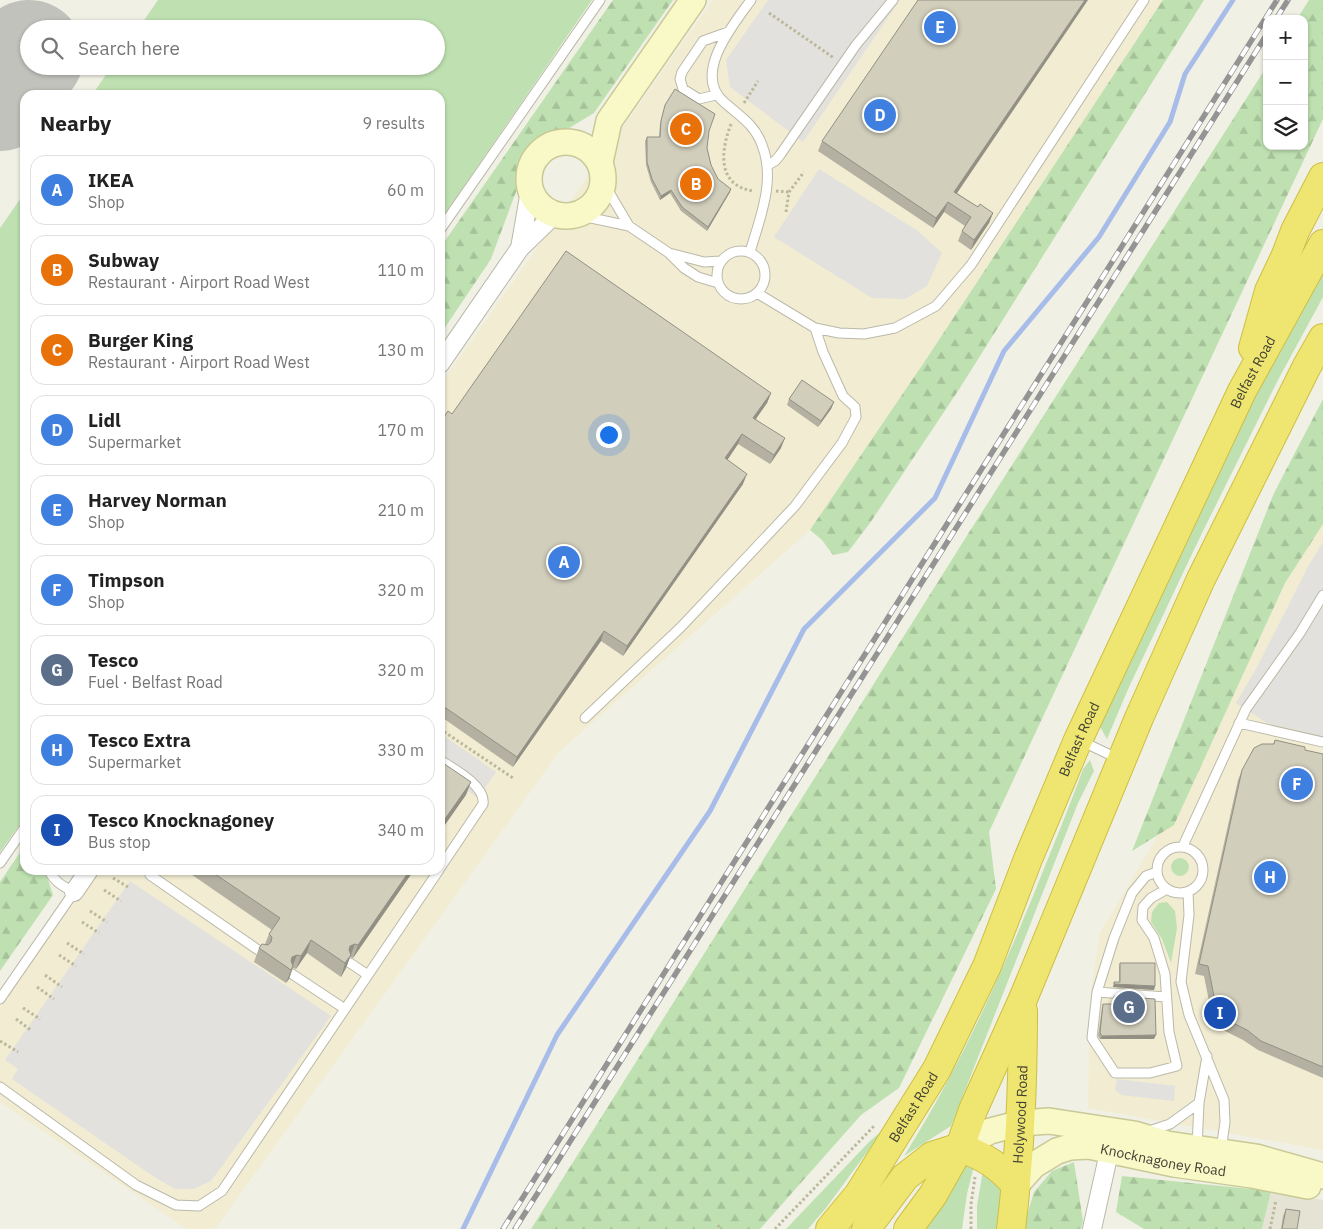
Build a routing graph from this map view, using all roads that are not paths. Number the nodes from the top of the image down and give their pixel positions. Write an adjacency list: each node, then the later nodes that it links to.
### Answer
1 (600, 0): 15 (lane)
2 (693, 0): 8 (street)
3 (752, 0): 6 (lane)
4 (893, 0): 10 (lane)
5 (1144, 0): 24 (lane)
6 (728, 32): 7 (lane); 7 (lane)
7 (716, 95): 10 (lane)
8 (609, 121): 9 (street); 11 (street)
9 (564, 142): 11 (street); 13 (street)
10 (768, 165): 19 (lane)
11 (602, 172): 14 (street); 16 (lane)
12 (1323, 177): 27 (highway)
13 (530, 190): 14 (street); 18 (street)
14 (566, 215): 16 (lane); 18 (street)
15 (445, 223)
16 (630, 226): 20 (lane)
17 (1323, 244): 27 (highway, Belfast Road)
18 (520, 248): 26 (street)
19 (750, 252): 21 (lane); 23 (lane)
20 (669, 253): 21 (lane); 22 (lane)
21 (721, 261): 22 (lane)
22 (718, 283): 23 (lane)
23 (757, 293): 24 (lane)
24 (815, 328): 29 (lane)
25 (1323, 338): 33 (highway)
26 (445, 357)
27 (1242, 391): 31 (highway, Belfast Road)
28 (1323, 595): 30 (lane)
29 (585, 718)
30 (1239, 723): 32 (lane); 36 (lane)
31 (1078, 740): 33 (lane); 66 (highway, Belfast Road)
32 (1323, 742)
33 (1122, 760): 54 (highway)
34 (445, 764): 37 (lane)
35 (20, 834): 38 (lane)
36 (1183, 846): 39 (lane); 46 (lane)
37 (445, 860)
38 (0, 863)
39 (1157, 872): 44 (lane); 51 (lane)
40 (51, 875): 45 (lane)
41 (86, 875): 45 (street)
42 (150, 875): 47 (lane)
43 (435, 875): 50 (lane)
44 (1167, 888): 46 (lane); 52 (lane)
45 (74, 892): 53 (lane)
46 (1188, 892): 56 (lane)
47 (261, 952)
48 (350, 963): 50 (lane)
49 (292, 974): 55 (lane)
50 (368, 975): 55 (lane)
51 (1097, 992): 52 (lane); 52 (lane)
52 (1166, 997)
53 (0, 999)
54 (1023, 1000): 59 (highway, Holywood Road); 61 (highway)
55 (345, 1009): 57 (lane)
56 (1207, 1056): 58 (lane); 62 (lane)
57 (0, 1087)
58 (1199, 1103): 60 (lane); 62 (lane)
59 (1021, 1124): 60 (street); 61 (street); 64 (highway, Holywood Road)
60 (1119, 1138): 62 (street, Knocknagoney Road); 64 (street, Knocknagoney Road); 70 (street)
61 (970, 1152): 64 (highway); 67 (highway); 68 (highway)
62 (1209, 1159): 63 (street); 65 (street, Knocknagoney Road)
63 (1323, 1176)
64 (1016, 1185): 69 (highway, Holywood Road)
65 (1323, 1188)
66 (830, 1229)
67 (866, 1229)
68 (908, 1229)
69 (1011, 1229)
70 (1092, 1229)

